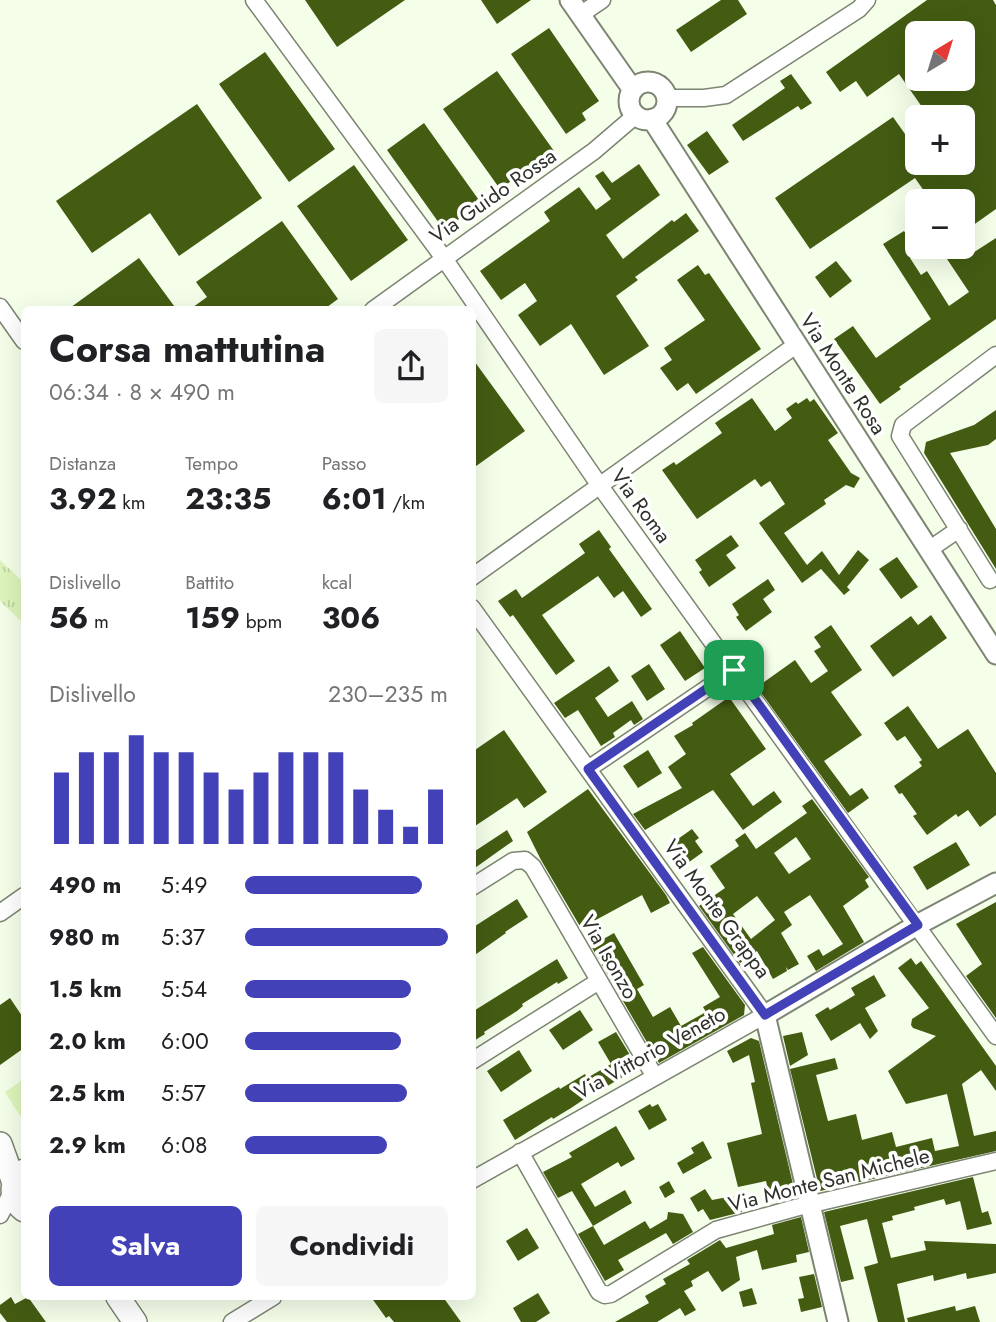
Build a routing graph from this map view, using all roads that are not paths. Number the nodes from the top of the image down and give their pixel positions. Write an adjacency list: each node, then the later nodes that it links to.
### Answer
1 (254, 0): 8 (street, Via Roma)
2 (601, 0): 4 (street)
3 (867, 0): 6 (street)
4 (575, 7): 5 (street, Via Monte Rosa)
5 (633, 90): 6 (street); 7 (street, Via Monte Rosa)
6 (667, 98): 7 (street)
7 (644, 117): 8 (street, Via Guido Rossa); 12 (street, Via Monte Rosa)
8 (443, 257): 9 (street, Via Guido Rossa); 14 (street, Via Roma)
9 (378, 306)
10 (0, 307): 11 (street)
11 (21, 337)
12 (796, 345): 14 (street); 16 (street, Via Monte Rosa)
13 (996, 355): 15 (street)
14 (600, 486): 17 (street); 21 (street, Via Roma)
15 (959, 529): 16 (street); 18 (street)
16 (930, 549): 20 (street, Via Monte Rosa)
17 (476, 574)
18 (990, 580)
19 (476, 613): 22 (street, Via Monte Grappa)
20 (996, 654)
21 (734, 670): 22 (street); 27 (street, Via Roma)
22 (588, 769): 29 (street, Via Monte Grappa)
23 (996, 883): 27 (street, Via Vittorio Veneto)
24 (476, 884): 28 (street, Via Isonzo)
25 (21, 898): 26 (street)
26 (0, 913)
27 (918, 925): 29 (street, Via Vittorio Veneto); 30 (street, Via Roma)
28 (599, 981): 31 (street); 32 (street, Via Isonzo)
29 (765, 1015): 32 (street, Via Vittorio Veneto); 40 (street, Via Monte Grappa)
30 (996, 1036)
31 (476, 1058)
32 (654, 1077): 35 (street, Via Vittorio Veneto)
33 (0, 1132): 36 (main road)
34 (0, 1144): 39 (main road)
35 (520, 1152): 38 (street, Via Vittorio Veneto); 40 (street, Via Monte San Michele)
36 (21, 1153)
37 (996, 1161): 40 (street, Via Monte San Michele)
38 (476, 1178)
39 (17, 1181): 41 (main road); 43 (street)
40 (809, 1206): 47 (street, Via Monte Grappa)
41 (21, 1208)
42 (21, 1212): 43 (street)
43 (0, 1217)
44 (267, 1300): 45 (street)
45 (236, 1319): 46 (street)
46 (219, 1322)
47 (838, 1322)

